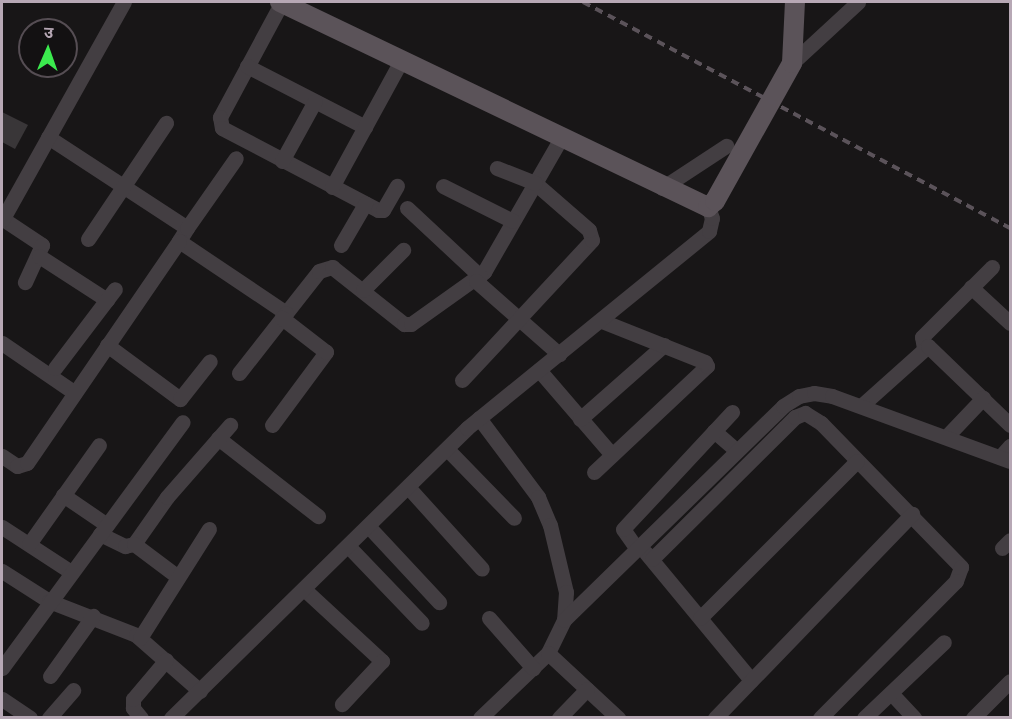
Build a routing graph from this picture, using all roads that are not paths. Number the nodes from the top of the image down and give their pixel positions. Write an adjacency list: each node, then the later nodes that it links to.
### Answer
1 (105, 2): 5 (street)
2 (280, 2): 6 (main road); 8 (street)
3 (795, 2): 7 (main road)
4 (858, 2): 7 (street)
5 (122, 5): 12 (street)
6 (401, 61): 11 (street); 13 (main road)
7 (792, 63): 25 (main road)
8 (247, 66): 9 (street); 16 (street)
9 (315, 101): 11 (street); 16 (street)
10 (166, 123): 21 (street)
11 (365, 127): 22 (street)
12 (48, 137): 21 (street); 27 (street)
13 (561, 138): 18 (street); 23 (main road)
14 (726, 146): 23 (street)
15 (236, 158): 29 (street)
16 (282, 160): 22 (street)
17 (497, 168): 18 (street)
18 (535, 183): 28 (street); 40 (street)
19 (397, 186): 24 (street)
20 (443, 186): 28 (street)
21 (124, 187): 29 (street); 30 (street)
22 (332, 187): 24 (street)
23 (662, 188): 25 (main road)
24 (365, 204): 31 (street)
25 (708, 207): 41 (street)
26 (407, 208): 35 (street)
27 (2, 219): 33 (street)
28 (513, 221): 35 (street)
29 (183, 235): 39 (street); 44 (street)
30 (88, 238)
31 (341, 245)
32 (403, 250): 38 (street)
33 (39, 256): 36 (street); 49 (street)
34 (992, 267): 37 (street)
35 (478, 279): 38 (street); 40 (street)
36 (25, 282)
37 (971, 287): 42 (street); 46 (street)
38 (363, 290): 39 (street)
39 (284, 316): 51 (street); 61 (street)
40 (522, 319): 47 (street); 52 (street)
41 (602, 321): 45 (street); 47 (street)
42 (1011, 323)
43 (2, 343): 53 (street)
44 (107, 345): 48 (street); 53 (street)
45 (664, 345): 58 (street); 69 (street)
46 (924, 348): 54 (street); 55 (street)
47 (559, 354): 50 (street)
48 (210, 361)
49 (55, 368)
50 (539, 370): 57 (street); 58 (street)
51 (239, 373)
52 (462, 380)
53 (75, 393): 71 (street)
54 (983, 398): 62 (street); 64 (street)
55 (861, 406): 64 (street); 68 (street)
56 (732, 412): 63 (street)
57 (479, 418): 67 (street); 100 (street)
58 (580, 418): 69 (street)
59 (183, 422): 83 (street)
60 (230, 424): 65 (street)
61 (272, 425)
62 (1011, 425)
63 (714, 431): 68 (street); 73 (street)
64 (946, 437): 70 (street)
65 (218, 438): 79 (street); 86 (street)
66 (99, 445): 77 (street)
67 (447, 448): 75 (street); 80 (street)
68 (737, 451): 76 (street)
69 (612, 455): 74 (street)
70 (1007, 455)
71 (2, 456)
72 (857, 461): 78 (street); 89 (street); 99 (street)
73 (678, 470): 76 (street); 88 (street)
74 (594, 472)
75 (408, 487): 82 (street); 90 (street)
76 (700, 487): 88 (street)
77 (63, 495): 83 (street); 85 (street)
78 (912, 514): 109 (street); 125 (street)
79 (318, 516)
80 (514, 518)
81 (2, 527): 85 (street)
82 (369, 527): 87 (street); 96 (street)
83 (103, 529): 86 (street); 91 (street)
84 (209, 529): 93 (street)
85 (29, 544): 91 (street)
86 (134, 544): 93 (street)
87 (349, 547): 94 (street); 101 (street)
88 (639, 547): 89 (street); 100 (street)
89 (652, 560): 99 (street)
90 (482, 569)
91 (71, 572): 95 (street)
92 (2, 573): 95 (street)
93 (178, 577): 102 (street)
94 (305, 590): 113 (street); 116 (street)
95 (49, 601): 97 (street); 106 (street)
96 (439, 602)
97 (93, 615): 102 (street); 108 (street)
98 (489, 618): 107 (street)
99 (700, 618): 109 (street)
100 (564, 620): 104 (street)
101 (422, 623)
102 (140, 638): 105 (street)
103 (944, 642): 114 (street)
104 (548, 653): 107 (street); 111 (street)
105 (166, 660): 113 (street); 119 (street)
106 (2, 668)
107 (533, 668): 121 (street)
108 (50, 676)
109 (751, 680): 124 (street)
110 (1010, 681): 128 (street)
111 (587, 689): 122 (street); 123 (street)
112 (73, 690): 118 (street)
113 (200, 691): 120 (street)
114 (891, 693): 126 (street); 127 (street)
115 (2, 699): 117 (street)
116 (342, 704)
117 (30, 717)
118 (49, 717)
119 (141, 717)
120 (171, 717)
121 (480, 717)
122 (559, 717)
123 (618, 717)
124 (715, 717)
125 (820, 717)
126 (864, 717)
127 (914, 717)
128 (973, 717)

